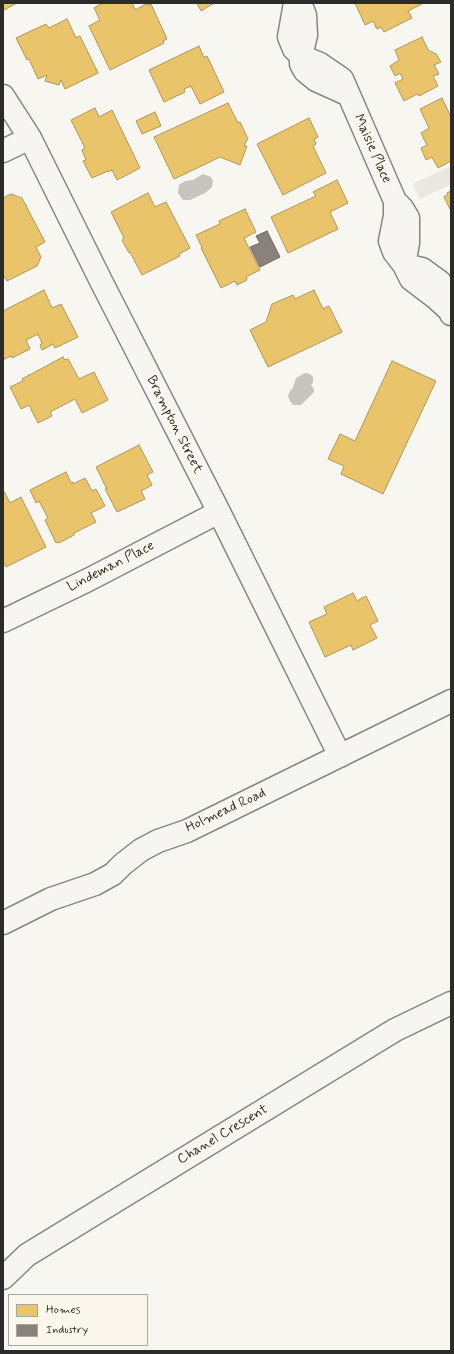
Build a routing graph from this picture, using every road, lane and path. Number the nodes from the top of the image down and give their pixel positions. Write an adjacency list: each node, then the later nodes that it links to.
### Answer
1 (295, 3): 3 (street, Maisie Place)
2 (300, 3): 3 (street)
3 (302, 56): 7 (street, Maisie Place)
4 (3, 96): 5 (street, Brampton Street)
5 (30, 138): 6 (street); 8 (street, Brampton Street)
6 (3, 151)
7 (450, 312)
8 (219, 512): 9 (street, Lindeman Place); 11 (street, Brampton Street)
9 (3, 621)
10 (451, 701): 11 (street, Holmead Road)
11 (340, 756): 12 (street, Holmead Road)
12 (3, 923)
13 (451, 1004): 14 (street, Chanel Crescent)
14 (3, 1278)

